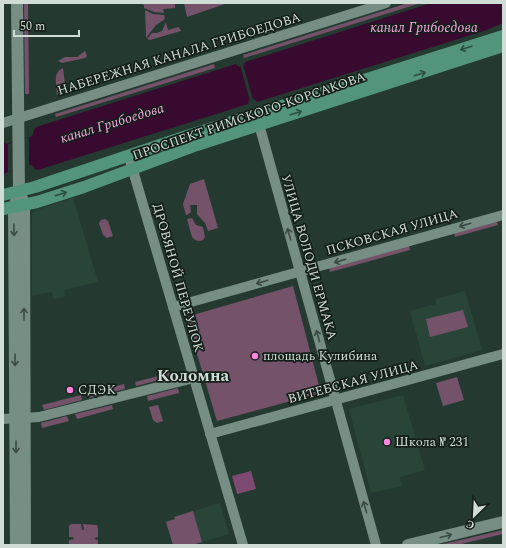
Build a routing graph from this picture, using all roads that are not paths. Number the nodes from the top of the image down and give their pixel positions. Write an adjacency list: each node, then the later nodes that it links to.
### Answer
1 (17, 3): 5 (main road)
2 (386, 3): 5 (street, НАБЕРЕЖНАЯ КАНАЛА ГРИБОЕДОВА)
3 (503, 36): 6 (main road, ПРОСПЕКТ РИМСКОГО-КОРСАКОВА, one-way to 6)
4 (503, 46): 6 (main road, ПРОСПЕКТ РИМСКОГО-КОРСАКОВА, one-way to 4)
5 (18, 119): 7 (street, НАБЕРЕЖНАЯ КАНАЛА ГРИБОЕДОВА); 10 (main road)
6 (257, 120): 8 (main road, ПРОСПЕКТ РИМСКОГО-КОРСАКОВА); 9 (main road, ПРОСПЕКТ РИМСКОГО-КОРСАКОВА); 14 (street, УЛИЦА ВОЛОДИ ЕРМАКА, one-way to 6)
7 (3, 123)
8 (129, 156): 9 (street, ДРОВЯНОЙ ПЕРЕУЛОК); 10 (main road, ПРОСПЕКТ РИМСКОГО-КОРСАКОВА)
9 (133, 170): 12 (main road, ПРОСПЕКТ РИМСКОГО-КОРСАКОВА, one-way to 9); 15 (street, ДРОВЯНОЙ ПЕРЕУЛОК)
10 (19, 192): 11 (main road, ПРОСПЕКТ РИМСКОГО-КОРСАКОВА); 12 (main road)
11 (3, 195)
12 (14, 208): 20 (main road)
13 (503, 215): 14 (street, ПСКОВСКАЯ УЛИЦА, one-way to 14)
14 (300, 272): 15 (street, ПСКОВСКАЯ УЛИЦА, one-way to 15); 18 (street, УЛИЦА ВОЛОДИ ЕРМАКА, one-way to 14)
15 (173, 307): 17 (street, ДРОВЯНОЙ ПЕРЕУЛОК)
16 (503, 354): 18 (street, ВИТЕБСКАЯ УЛИЦА)
17 (194, 378): 20 (street); 21 (street, ДРОВЯНОЙ ПЕРЕУЛОК)
18 (336, 400): 21 (street, ВИТЕБСКАЯ УЛИЦА); 26 (street, УЛИЦА ВОЛОДИ ЕРМАКА, one-way to 18)
19 (3, 418): 20 (street)
20 (20, 418): 23 (main road, one-way to 23); 24 (main road)
21 (210, 434): 25 (street, ДРОВЯНОЙ ПЕРЕУЛОК)
22 (503, 522): 27 (main road, one-way to 22)
23 (16, 545)
24 (25, 545)
25 (242, 545)
26 (376, 545)
27 (408, 545)

